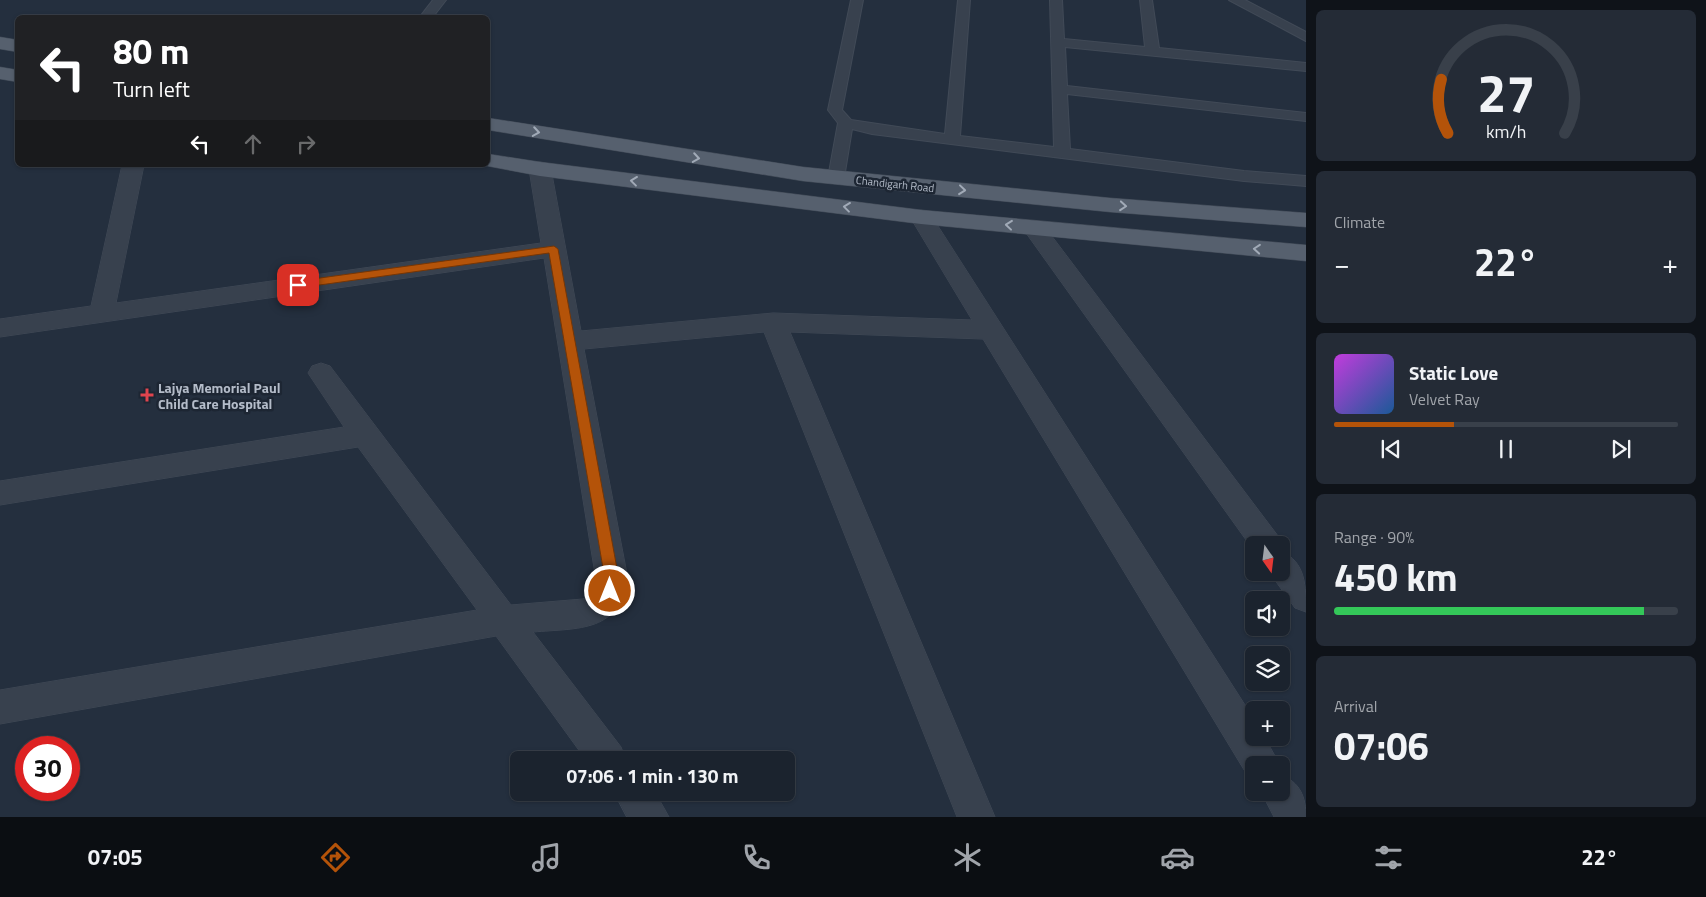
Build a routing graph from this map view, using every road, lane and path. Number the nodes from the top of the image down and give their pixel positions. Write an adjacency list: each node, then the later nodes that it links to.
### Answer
1 (440, 0): 7 (lane)
2 (858, 0): 18 (lane)
3 (964, 0): 20 (lane)
4 (1056, 0): 9 (lane)
5 (1146, 0): 12 (lane)
6 (1236, 0): 8 (lane)
7 (428, 15)
8 (1306, 37)
9 (1058, 42): 12 (lane); 16 (lane)
10 (0, 43): 11 (main road)
11 (15, 46)
12 (1153, 52): 13 (lane)
13 (1306, 67)
14 (0, 74): 15 (main road)
15 (15, 76)
16 (1060, 89): 17 (lane); 21 (lane)
17 (1306, 117)
18 (846, 123): 20 (lane); 25 (lane)
19 (490, 124): 25 (main road, Chandigarh Road, one-way to 25)
20 (952, 139): 21 (lane)
21 (1062, 153): 26 (lane)
22 (490, 160): 24 (main road)
23 (133, 167): 32 (street)
24 (540, 169): 27 (main road, one-way to 24); 30 (street)
25 (836, 178): 28 (main road, Chandigarh Road, one-way to 28)
26 (1306, 181)
27 (921, 217): 29 (main road, one-way to 27); 35 (street)
28 (1306, 220)
29 (1034, 228): 31 (main road, one-way to 29); 40 (street)
30 (554, 249): 32 (street); 36 (street)
31 (1306, 253)
32 (102, 312): 34 (street)
33 (774, 322): 35 (street); 36 (street); 50 (street)
34 (0, 328)
35 (991, 330): 46 (street)
36 (570, 341): 43 (street)
37 (321, 373): 38 (street)
38 (365, 435): 39 (street); 43 (street)
39 (0, 493)
40 (1260, 536)
41 (1290, 577): 42 (street)
42 (1306, 598)
43 (505, 620): 44 (street); 45 (street)
44 (0, 706)
45 (601, 751)
46 (1256, 756)
47 (638, 801): 49 (street)
48 (1285, 801): 51 (street)
49 (650, 817)
50 (976, 817)
51 (1295, 817)

